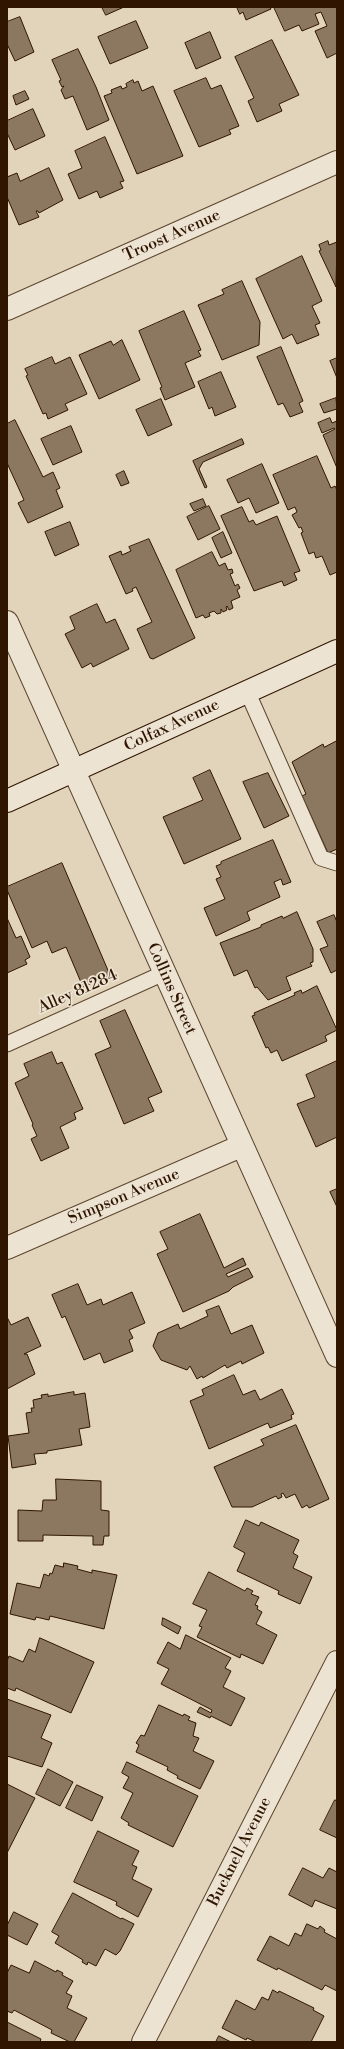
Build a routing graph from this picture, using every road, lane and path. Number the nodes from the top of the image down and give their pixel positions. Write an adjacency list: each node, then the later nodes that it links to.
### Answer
1 (337, 162): 2 (street, Troost Avenue)
2 (7, 309)
3 (7, 622): 6 (street, Collins Street)
4 (337, 651): 5 (street, Colfax Avenue)
5 (247, 691): 6 (street, Colfax Avenue); 8 (lane)
6 (73, 772): 7 (street, Colfax Avenue); 9 (street, Collins Street)
7 (7, 801)
8 (337, 863)
9 (164, 973): 10 (lane, Alley 81284); 11 (street, Collins Street)
10 (7, 1044)
11 (241, 1146): 12 (street, Simpson Avenue); 13 (street, Collins Street)
12 (7, 1248)
13 (337, 1356)
14 (337, 1662): 15 (street, Bucknell Avenue)
15 (143, 2042)

